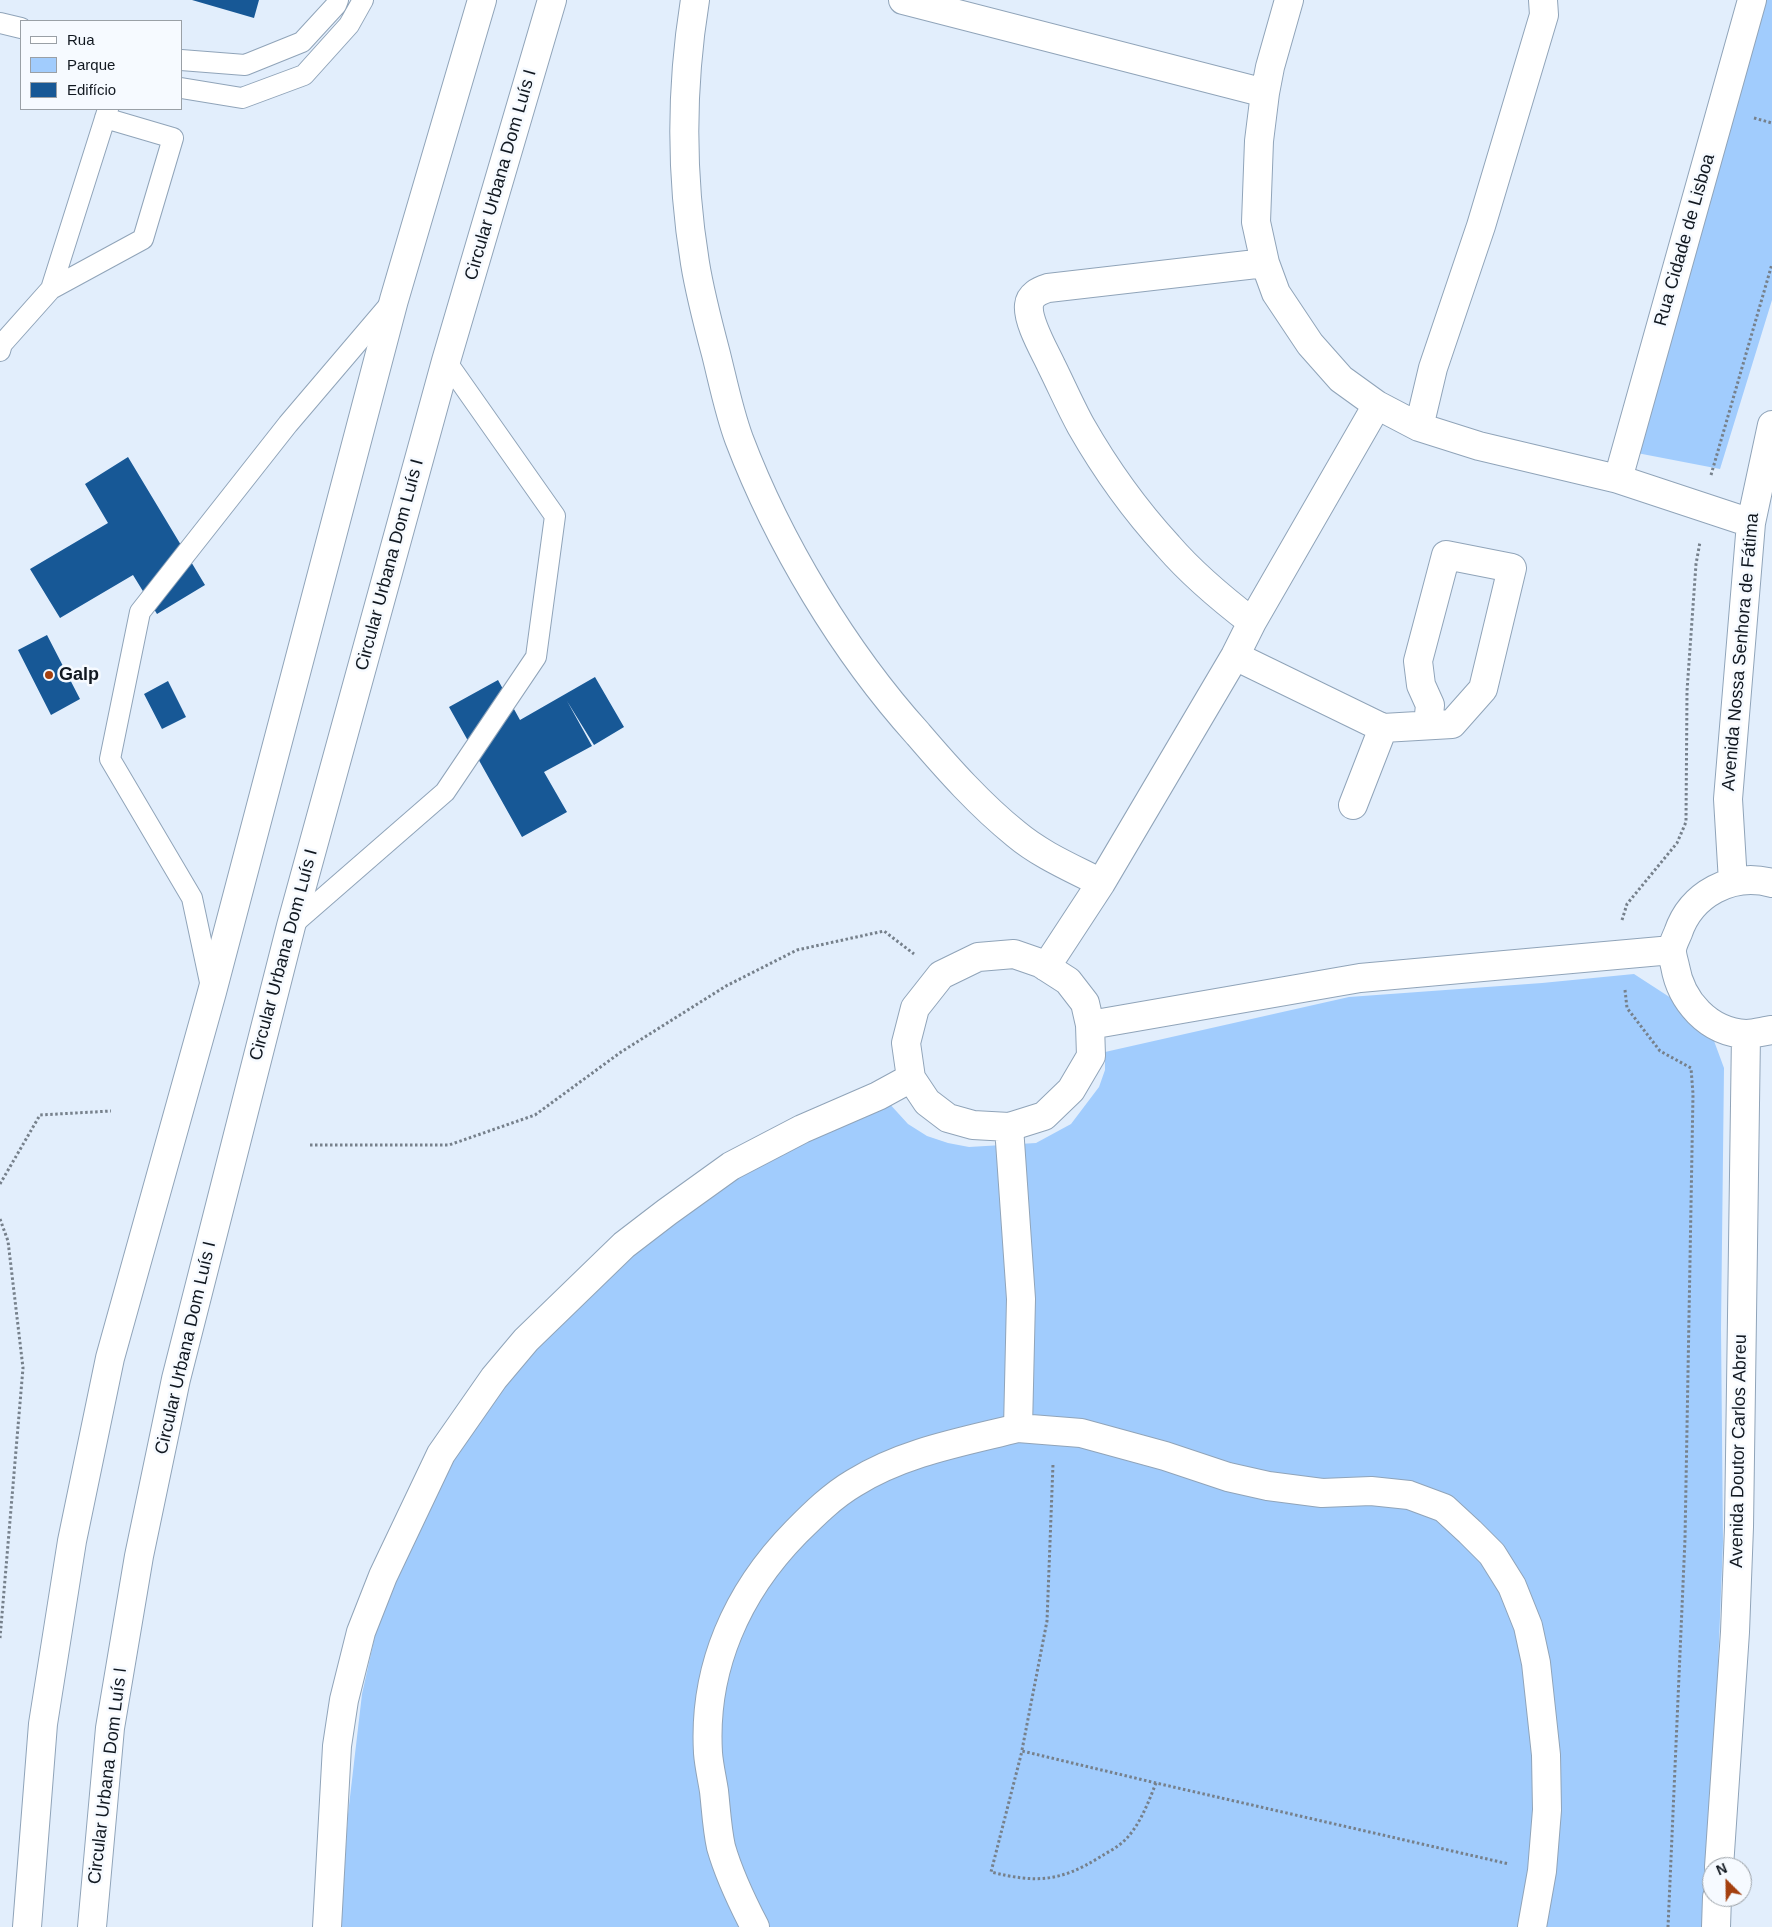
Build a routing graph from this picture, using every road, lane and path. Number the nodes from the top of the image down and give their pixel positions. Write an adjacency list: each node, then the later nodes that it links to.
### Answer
1 (338, 0): 12 (lane)
2 (363, 0): 13 (lane)
3 (482, 0): 19 (main road)
4 (552, 0): 21 (main road, Circular Urbana Dom Luís I)
5 (695, 0): 33 (main road)
6 (903, 0): 14 (main road)
7 (1289, 0): 14 (main road)
8 (1543, 0): 24 (main road)
9 (1752, 0): 25 (main road, Rua Cidade de Lisboa)
10 (0, 23): 11 (lane)
11 (20, 28)
12 (182, 60)
13 (182, 88)
14 (1265, 93): 16 (main road)
15 (106, 113): 18 (lane); 18 (lane)
16 (1265, 263): 22 (main road); 28 (main road)
17 (1772, 264): 26 (path)
18 (51, 289): 20 (lane)
19 (394, 300): 41 (main road); 41 (lane)
20 (0, 351)
21 (446, 361): 36 (main road, Circular Urbana Dom Luís I); 36 (lane)
22 (1377, 405): 24 (main road); 28 (main road)
23 (1772, 425): 27 (main road, Avenida Nossa Senhora de Fátima)
24 (1419, 427): 25 (main road)
25 (1618, 479): 26 (main road)
26 (1705, 508): 27 (main road); 38 (path)
27 (1751, 523): 34 (main road, Avenida Nossa Senhora de Fátima)
28 (1252, 622): 29 (main road)
29 (1235, 656): 31 (main road); 33 (main road)
30 (1428, 725): 30 (main road); 31 (main road)
31 (1383, 728): 32 (main road)
32 (1353, 805)
33 (1101, 882): 39 (main road)
34 (1733, 882): 35 (main road); 37 (main road)
35 (1772, 883)
36 (291, 926): 59 (main road, Circular Urbana Dom Luís I)
37 (1672, 950): 38 (main road); 43 (main road)
38 (1620, 954): 42 (main road); 63 (path)
39 (1046, 967): 40 (main road); 42 (main road)
40 (941, 975): 44 (main road); 47 (path)
41 (212, 992): 58 (main road)
42 (1090, 1025): 46 (main road)
43 (1759, 1032): 55 (main road, Avenida Doutor Carlos Abreu)
44 (911, 1078): 46 (main road); 60 (main road)
45 (111, 1111): 48 (path)
46 (1009, 1128): 50 (main road)
47 (310, 1145)
48 (0, 1184)
49 (0, 1219): 52 (path)
50 (1018, 1428): 51 (main road); 61 (main road)
51 (1054, 1431): 53 (path); 56 (main road)
52 (0, 1638)
53 (1022, 1751): 54 (path); 54 (path)
54 (1156, 1783): 56 (path)
55 (1720, 1857)
56 (1542, 1871): 62 (main road)
57 (1717, 1907): 64 (main road)
58 (27, 1927)
59 (92, 1927)
60 (327, 1927)
61 (755, 1927)
62 (1532, 1927)
63 (1668, 1927)
64 (1716, 1927)

